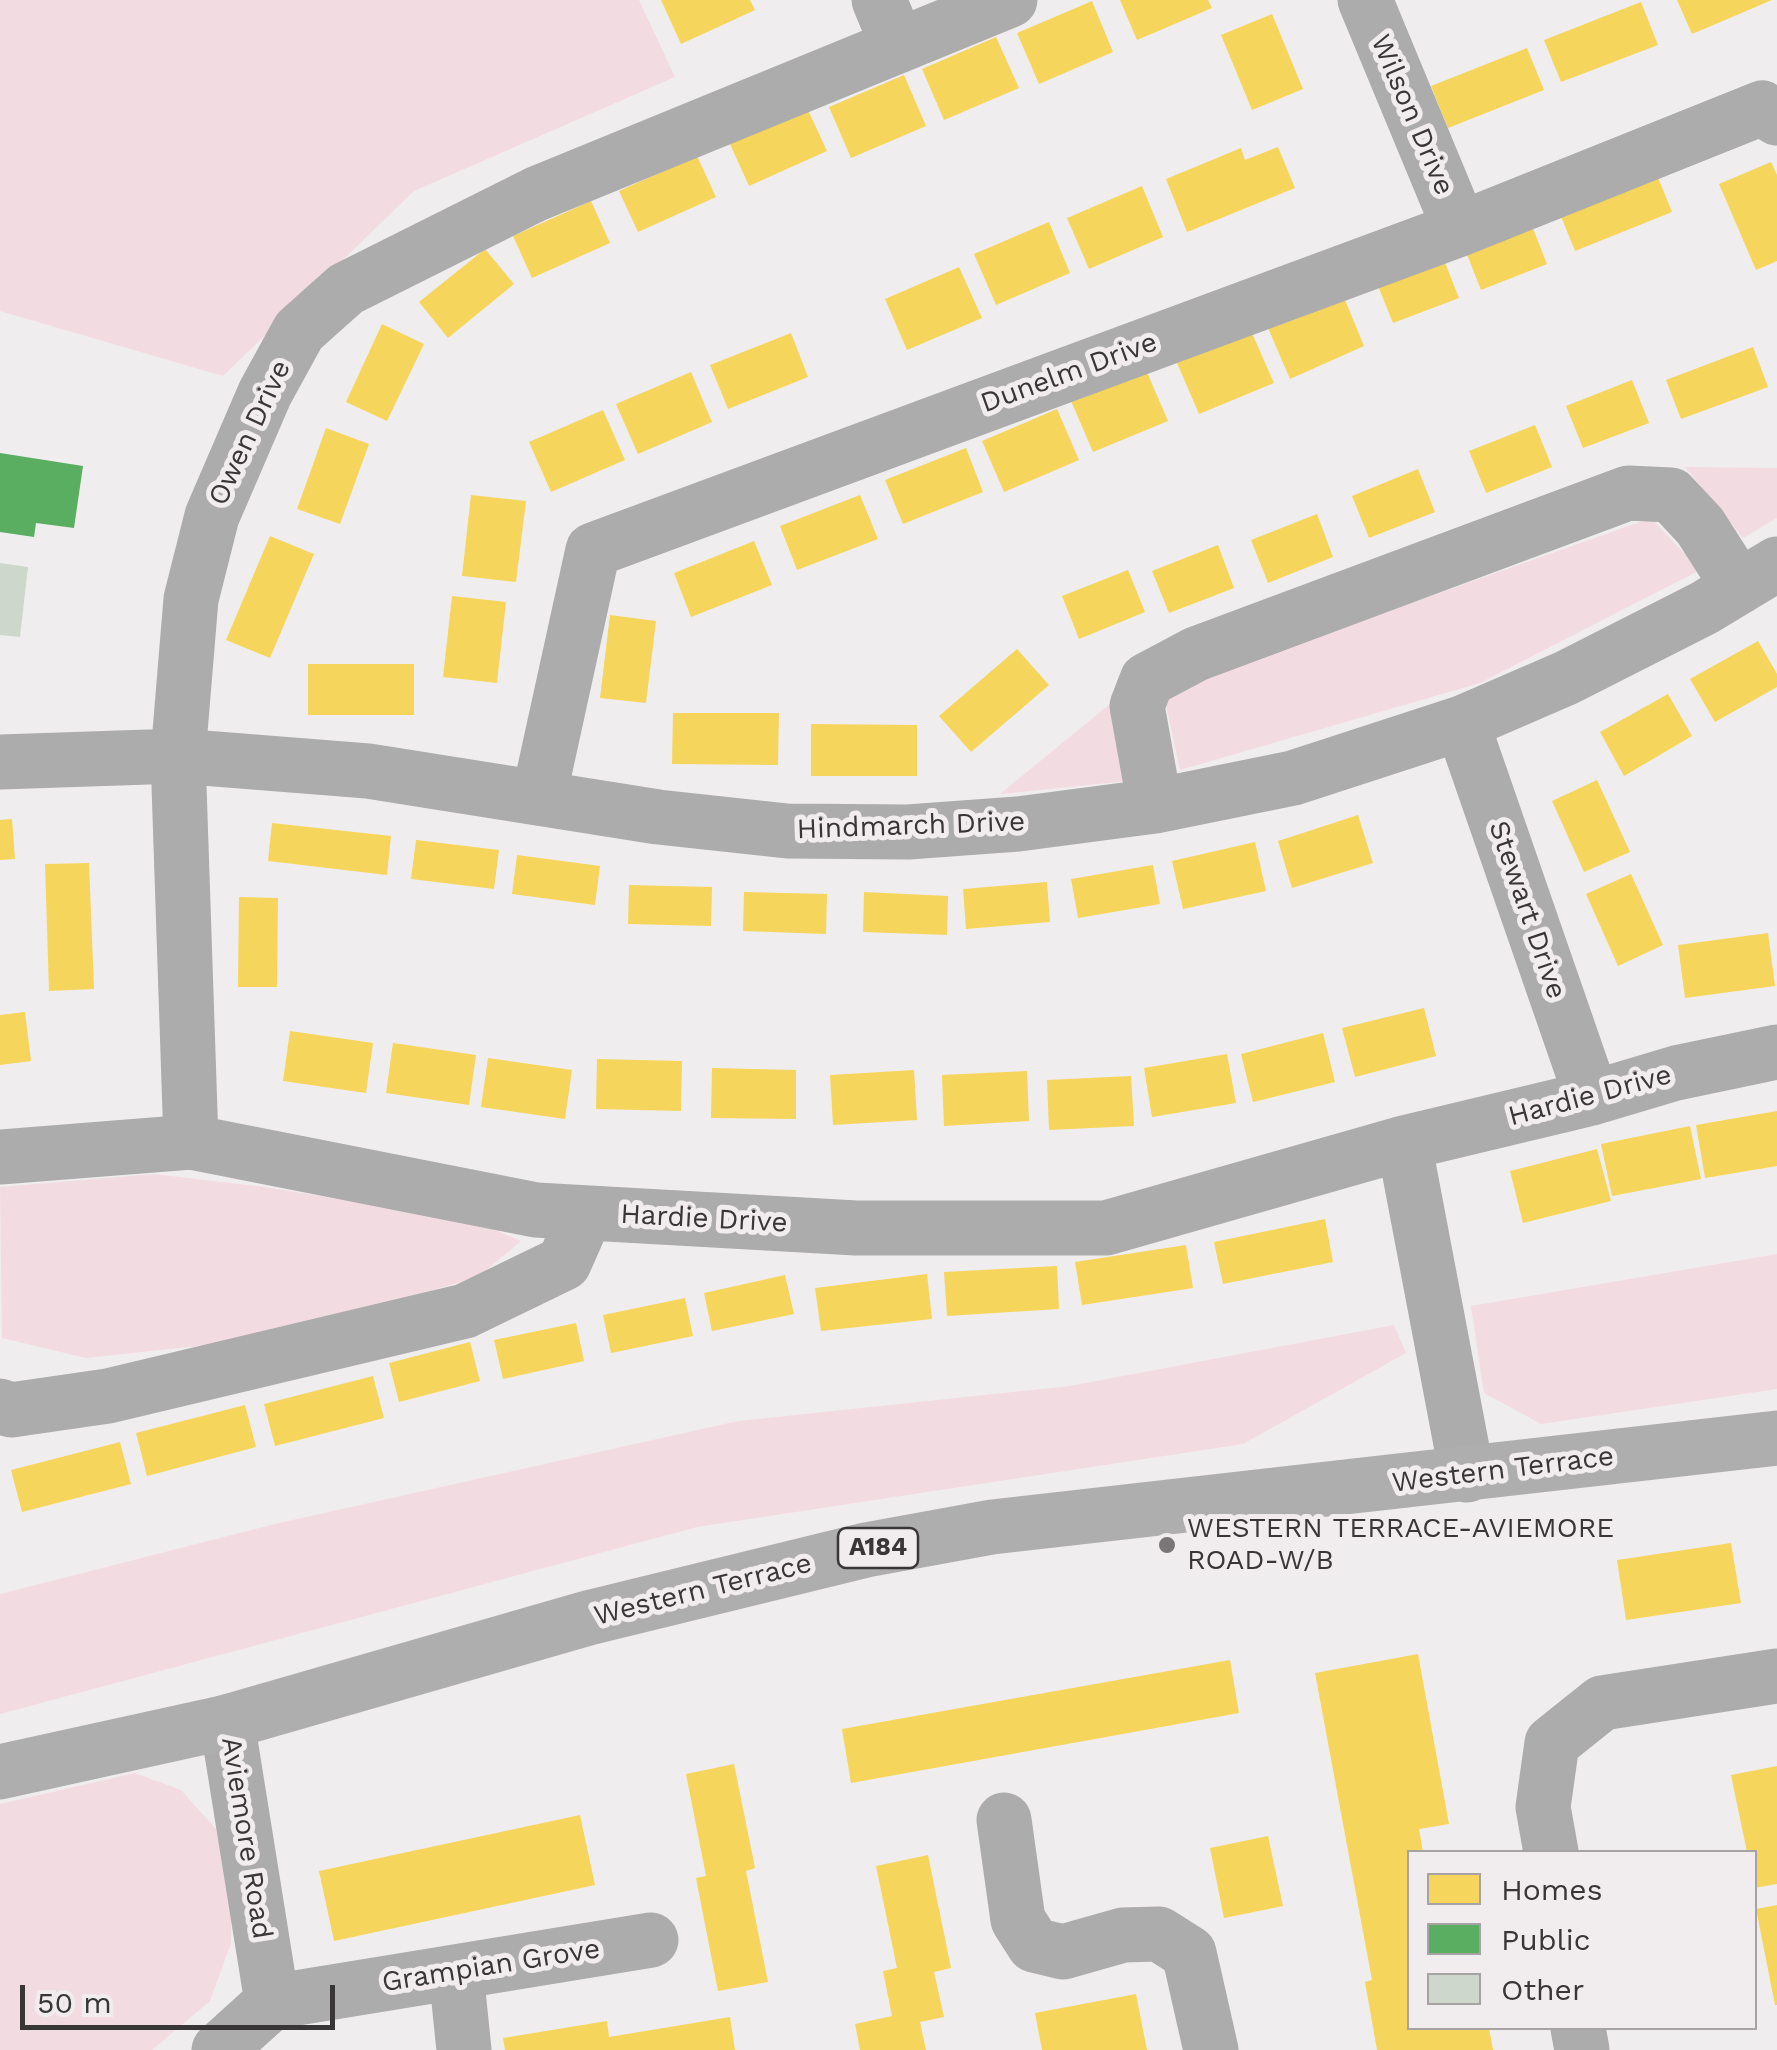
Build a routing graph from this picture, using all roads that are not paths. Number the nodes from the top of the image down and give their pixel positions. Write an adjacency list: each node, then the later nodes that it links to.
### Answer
1 (1010, 0): 3 (street, Owen Drive)
2 (1365, 0): 5 (street, Wilson Drive)
3 (889, 23): 8 (street, Owen Drive)
4 (1777, 118): 5 (street, Dunelm Drive)
5 (1460, 229): 10 (street, Dunelm Drive)
6 (1758, 575): 7 (street, Hindmarch Drive); 11 (street)
7 (1462, 723): 11 (street, Hindmarch Drive); 13 (street, Stewart Drive)
8 (178, 756): 9 (street, Hindmarch Drive); 10 (street, Hindmarch Drive); 14 (street, Owen Drive)
9 (0, 762)
10 (540, 796): 11 (street, Hindmarch Drive)
11 (1155, 806)
12 (1777, 1052): 13 (street, Hardie Drive)
13 (1592, 1098): 15 (street, Hardie Drive)
14 (191, 1142): 16 (street, Hardie Drive); 17 (street, Hardie Drive)
15 (1404, 1143): 17 (street, Hardie Drive); 20 (street)
16 (0, 1157)
17 (586, 1213): 18 (street)
18 (0, 1406)
19 (1777, 1438): 20 (main road, Western Terrace / A184)
20 (1468, 1475): 22 (main road, Western Terrace / A184)
21 (1777, 1676): 25 (street)
22 (227, 1722): 23 (main road, Western Terrace / A184); 28 (street, Aviemore Road)
23 (0, 1772)
24 (1004, 1820): 31 (street)
25 (1547, 1830)
26 (651, 1940): 27 (street, Grampian Grove)
27 (456, 1972): 28 (street, Grampian Grove); 30 (street)
28 (272, 2002): 29 (street)
29 (220, 2050)
30 (464, 2050)
31 (1211, 2050)

